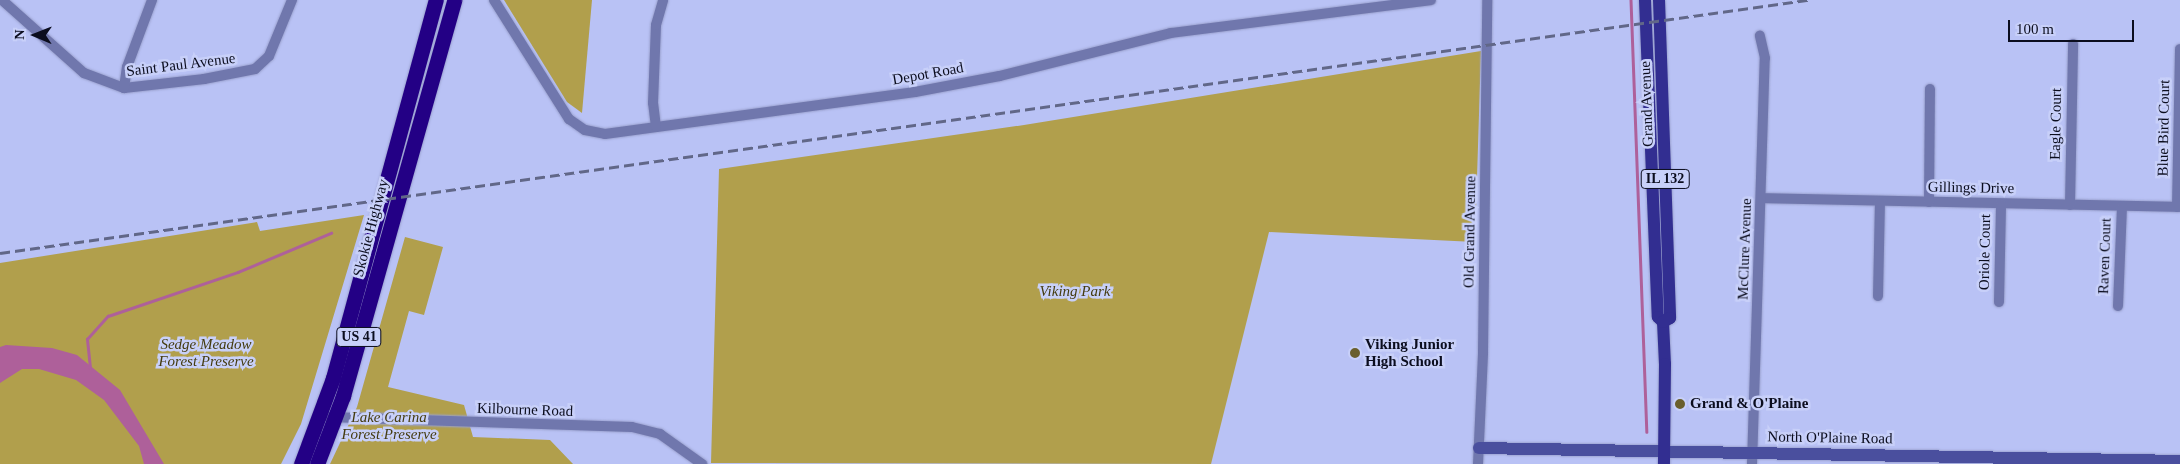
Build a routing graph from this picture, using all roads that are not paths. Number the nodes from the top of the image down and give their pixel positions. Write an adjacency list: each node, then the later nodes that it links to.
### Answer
1 (2, 0): 15 (street, Saint Paul Avenue)
2 (152, 0): 15 (street)
3 (292, 0): 15 (street, Saint Paul Avenue)
4 (436, 0): 29 (highway, Skokie Highway / US 41)
5 (454, 0): 29 (highway, Skokie Highway / US 41)
6 (494, 0): 17 (street, Depot Road)
7 (663, 0): 17 (street)
8 (1431, 0): 17 (street, Depot Road)
9 (1487, 0): 30 (street, Old Grand Avenue)
10 (1645, 0): 28 (main road, Grand Avenue / IL 132)
11 (1659, 0): 28 (main road, Grand Avenue / IL 132)
12 (1760, 36): 18 (street, McClure Avenue)
13 (2073, 44): 22 (street, Eagle Court)
14 (2180, 49): 24 (street, Blue Bird Court)
15 (124, 88)
16 (1930, 89): 20 (street)
17 (656, 128)
18 (1761, 198): 19 (street, Gillings Drive); 32 (street, McClure Avenue)
19 (1880, 200): 20 (street, Gillings Drive); 25 (street)
20 (1929, 202): 21 (street, Gillings Drive)
21 (2001, 204): 22 (street, Gillings Drive); 26 (street, Oriole Court)
22 (2070, 205): 23 (street, Gillings Drive)
23 (2122, 206): 24 (street, Gillings Drive); 27 (street, Raven Court)
24 (2178, 207)
25 (1878, 296)
26 (1999, 302)
27 (2118, 306)
28 (1663, 322): 31 (main road, Grand Avenue / IL 132)
29 (329, 417): 34 (highway, Skokie Highway / US 41); 35 (highway, Skokie Highway / US 41); 36 (street, Kilbourne Road)
30 (1478, 448): 31 (street, North O'Plaine Road); 37 (street, Old Grand Avenue)
31 (1664, 458): 32 (street, North O'Plaine Road)
32 (1753, 459): 33 (street, North O'Plaine Road)
33 (2180, 461)
34 (301, 464)
35 (317, 464)
36 (702, 464)
37 (1478, 464)

